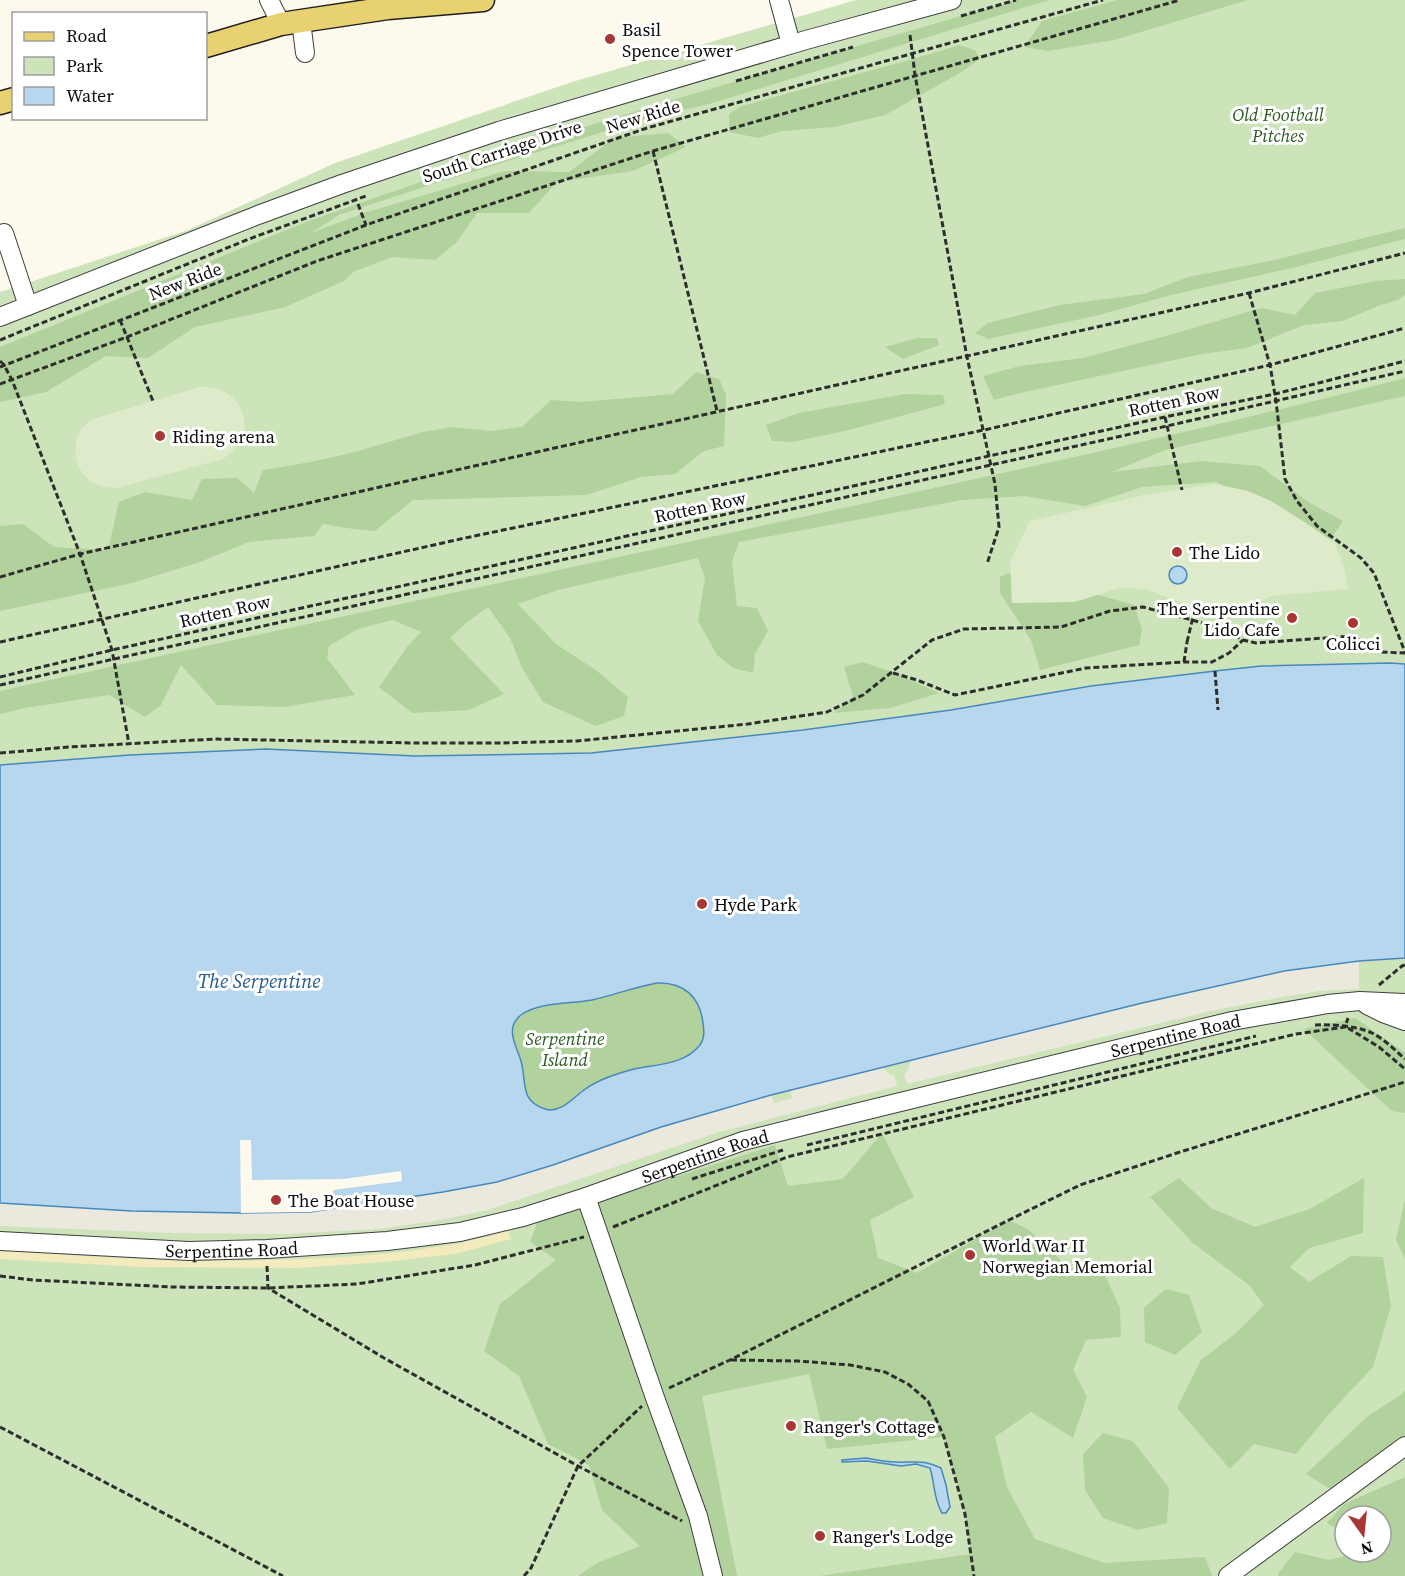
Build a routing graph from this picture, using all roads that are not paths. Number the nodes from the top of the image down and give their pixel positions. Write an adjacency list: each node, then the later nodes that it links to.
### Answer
1 (269, 0): 6 (street)
2 (483, 0): 4 (main road)
3 (779, 0): 7 (street)
4 (386, 4): 6 (main road)
5 (952, 9): 7 (street, South Carriage Drive)
6 (291, 22): 8 (main road); 9 (street)
7 (791, 44): 11 (street, South Carriage Drive)
8 (207, 46)
9 (305, 53)
10 (4, 233): 11 (street)
11 (28, 306): 12 (street, South Carriage Drive)
12 (0, 317)
13 (1360, 1001): 14 (street, Serpentine Road); 15 (street); 16 (street, Serpentine Road)
14 (1405, 1003)
15 (1405, 1021)
16 (586, 1197): 17 (street, Serpentine Road); 19 (street)
17 (0, 1241)
18 (1405, 1446): 20 (street)
19 (713, 1576)
20 (1228, 1576)

